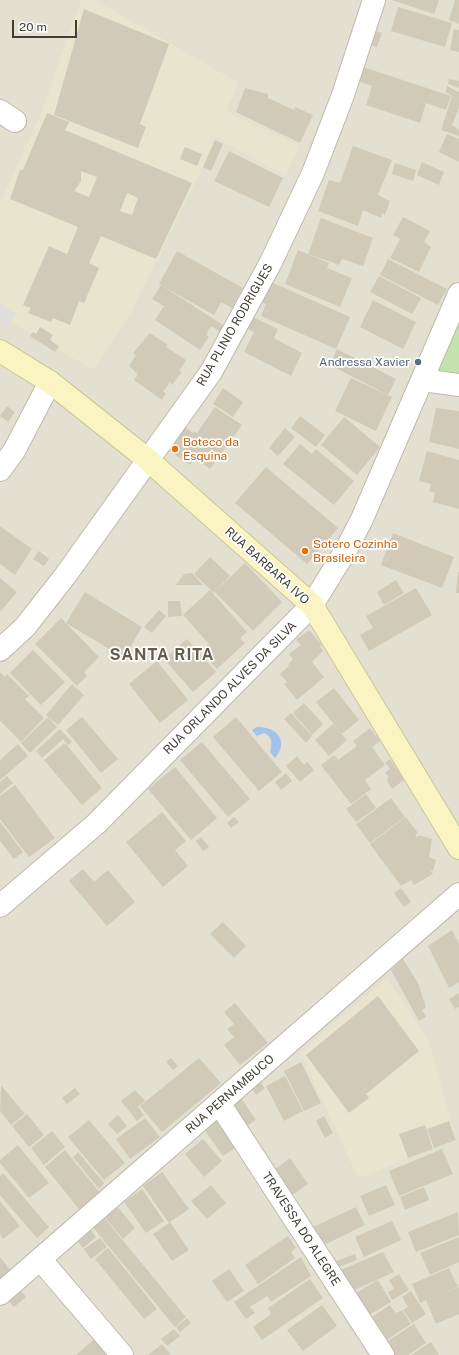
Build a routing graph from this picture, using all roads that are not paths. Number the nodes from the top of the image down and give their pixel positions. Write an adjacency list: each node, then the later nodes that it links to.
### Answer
1 (374, 0): 7 (street, RUA PLINIO RODRIGUES)
2 (459, 294): 4 (street, RUA ORLANDO ALVES DA SILVA)
3 (0, 351): 5 (street, RUA BARBARA IVO)
4 (423, 380): 6 (street); 9 (street, RUA ORLANDO ALVES DA SILVA)
5 (50, 382): 7 (street, RUA BARBARA IVO); 8 (street)
6 (459, 385)
7 (147, 459): 9 (street, RUA BARBARA IVO); 10 (street, RUA PLINIO RODRIGUES)
8 (0, 470)
9 (312, 605): 11 (street, RUA BARBARA IVO); 13 (street, RUA ORLANDO ALVES DA SILVA)
10 (0, 650)
11 (459, 848)
12 (459, 894): 14 (street, RUA PERNAMBUCO)
13 (0, 906)
14 (219, 1103): 15 (street, RUA PERNAMBUCO); 18 (street, TRAVESSA DO ALEGRE)
15 (40, 1259): 16 (street, RUA PERNAMBUCO); 17 (street)
16 (0, 1294)
17 (122, 1355)
18 (383, 1355)

